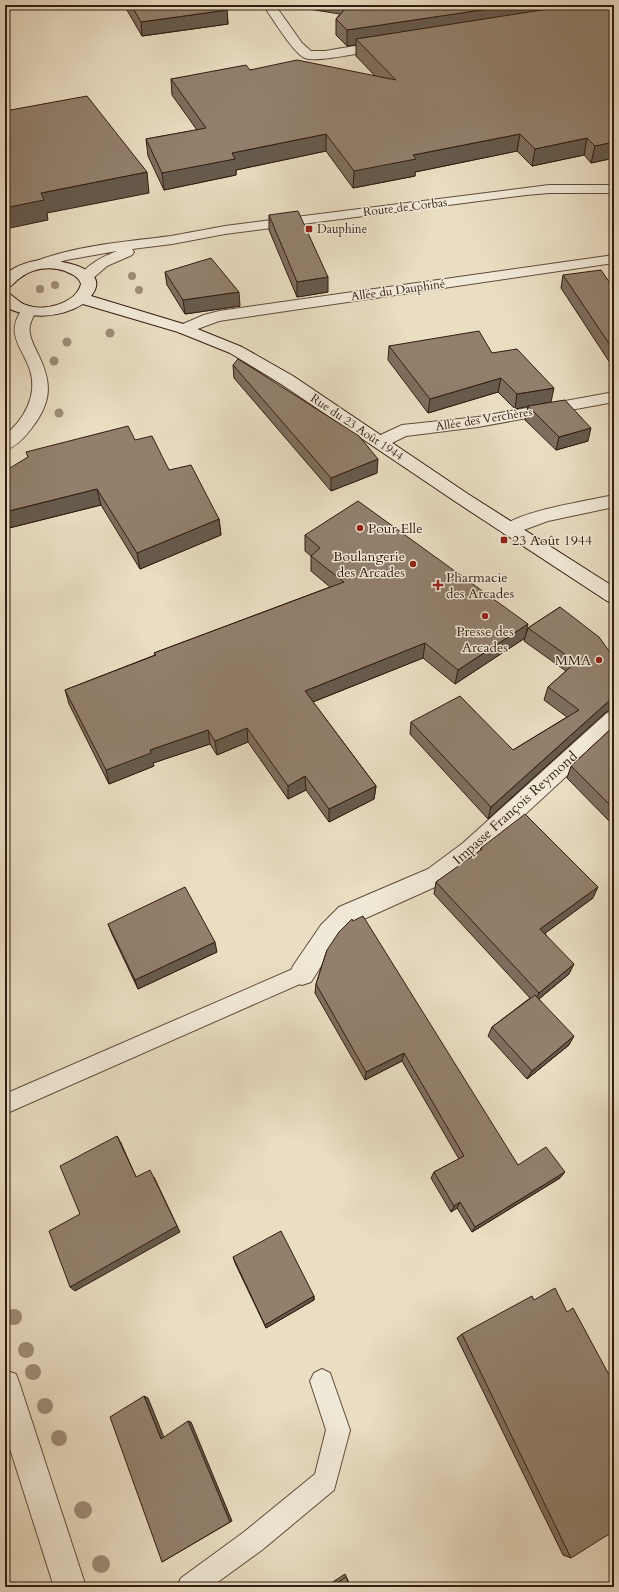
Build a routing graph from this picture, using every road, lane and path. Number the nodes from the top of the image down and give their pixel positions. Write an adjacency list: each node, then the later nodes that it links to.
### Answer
1 (270, 5): 2 (street)
2 (394, 43)
3 (614, 189): 4 (street, Route de Corbas)
4 (172, 240): 6 (street, Route de Corbas); 7 (street, Route de Corbas)
5 (614, 260): 12 (street, Allée du Dauphiné)
6 (41, 264): 7 (street); 8 (street)
7 (86, 277): 10 (street)
8 (7, 278)
9 (5, 297): 11 (street)
10 (81, 298): 11 (street); 12 (street, Rue du 23 Août 1944)
11 (28, 311): 15 (street)
12 (184, 329): 14 (street, Rue du 23 Août 1944)
13 (614, 397): 14 (street, Allée des Verchères)
14 (380, 442): 17 (street, Rue du 23 Août 1944)
15 (5, 444)
16 (614, 501): 17 (street)
17 (510, 529): 18 (street, Rue du 23 Août 1944)
18 (614, 596)
19 (614, 719): 20 (street, Impasse François Reymond)
20 (302, 974): 21 (lane)
21 (5, 1104)
22 (322, 1381): 25 (lane)
23 (5, 1385): 24 (street)
24 (70, 1587)
25 (190, 1587)

